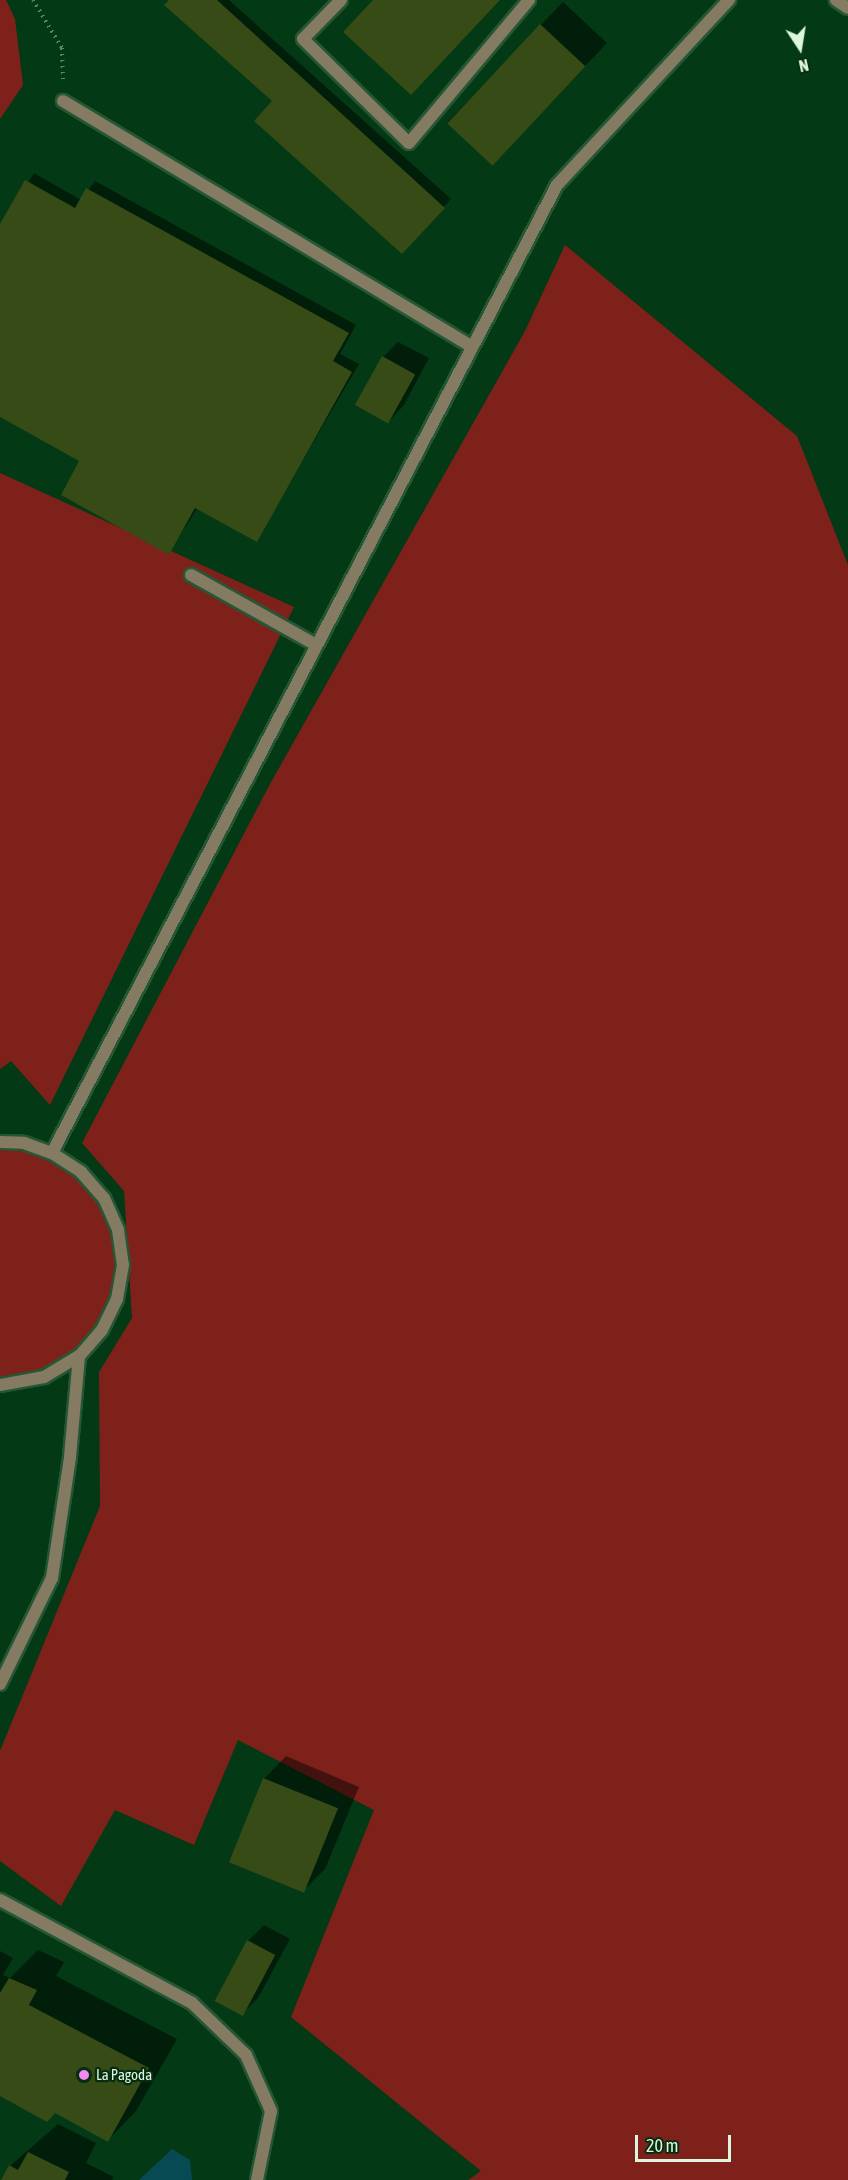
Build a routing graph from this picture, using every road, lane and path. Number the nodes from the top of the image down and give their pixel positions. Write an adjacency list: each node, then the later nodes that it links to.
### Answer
1 (33, 0): 7 (path)
2 (341, 0): 3 (street)
3 (529, 0)
4 (729, 0): 8 (street)
5 (837, 0): 6 (street)
6 (848, 8)
7 (63, 101): 8 (street)
8 (472, 347): 10 (street)
9 (191, 575): 10 (street)
10 (316, 645): 12 (street)
11 (0, 1142): 12 (street)
12 (52, 1153): 13 (street)
13 (79, 1356): 14 (street); 15 (street)
14 (0, 1384)
15 (0, 1684)
16 (0, 1900): 17 (street)
17 (257, 2180)

